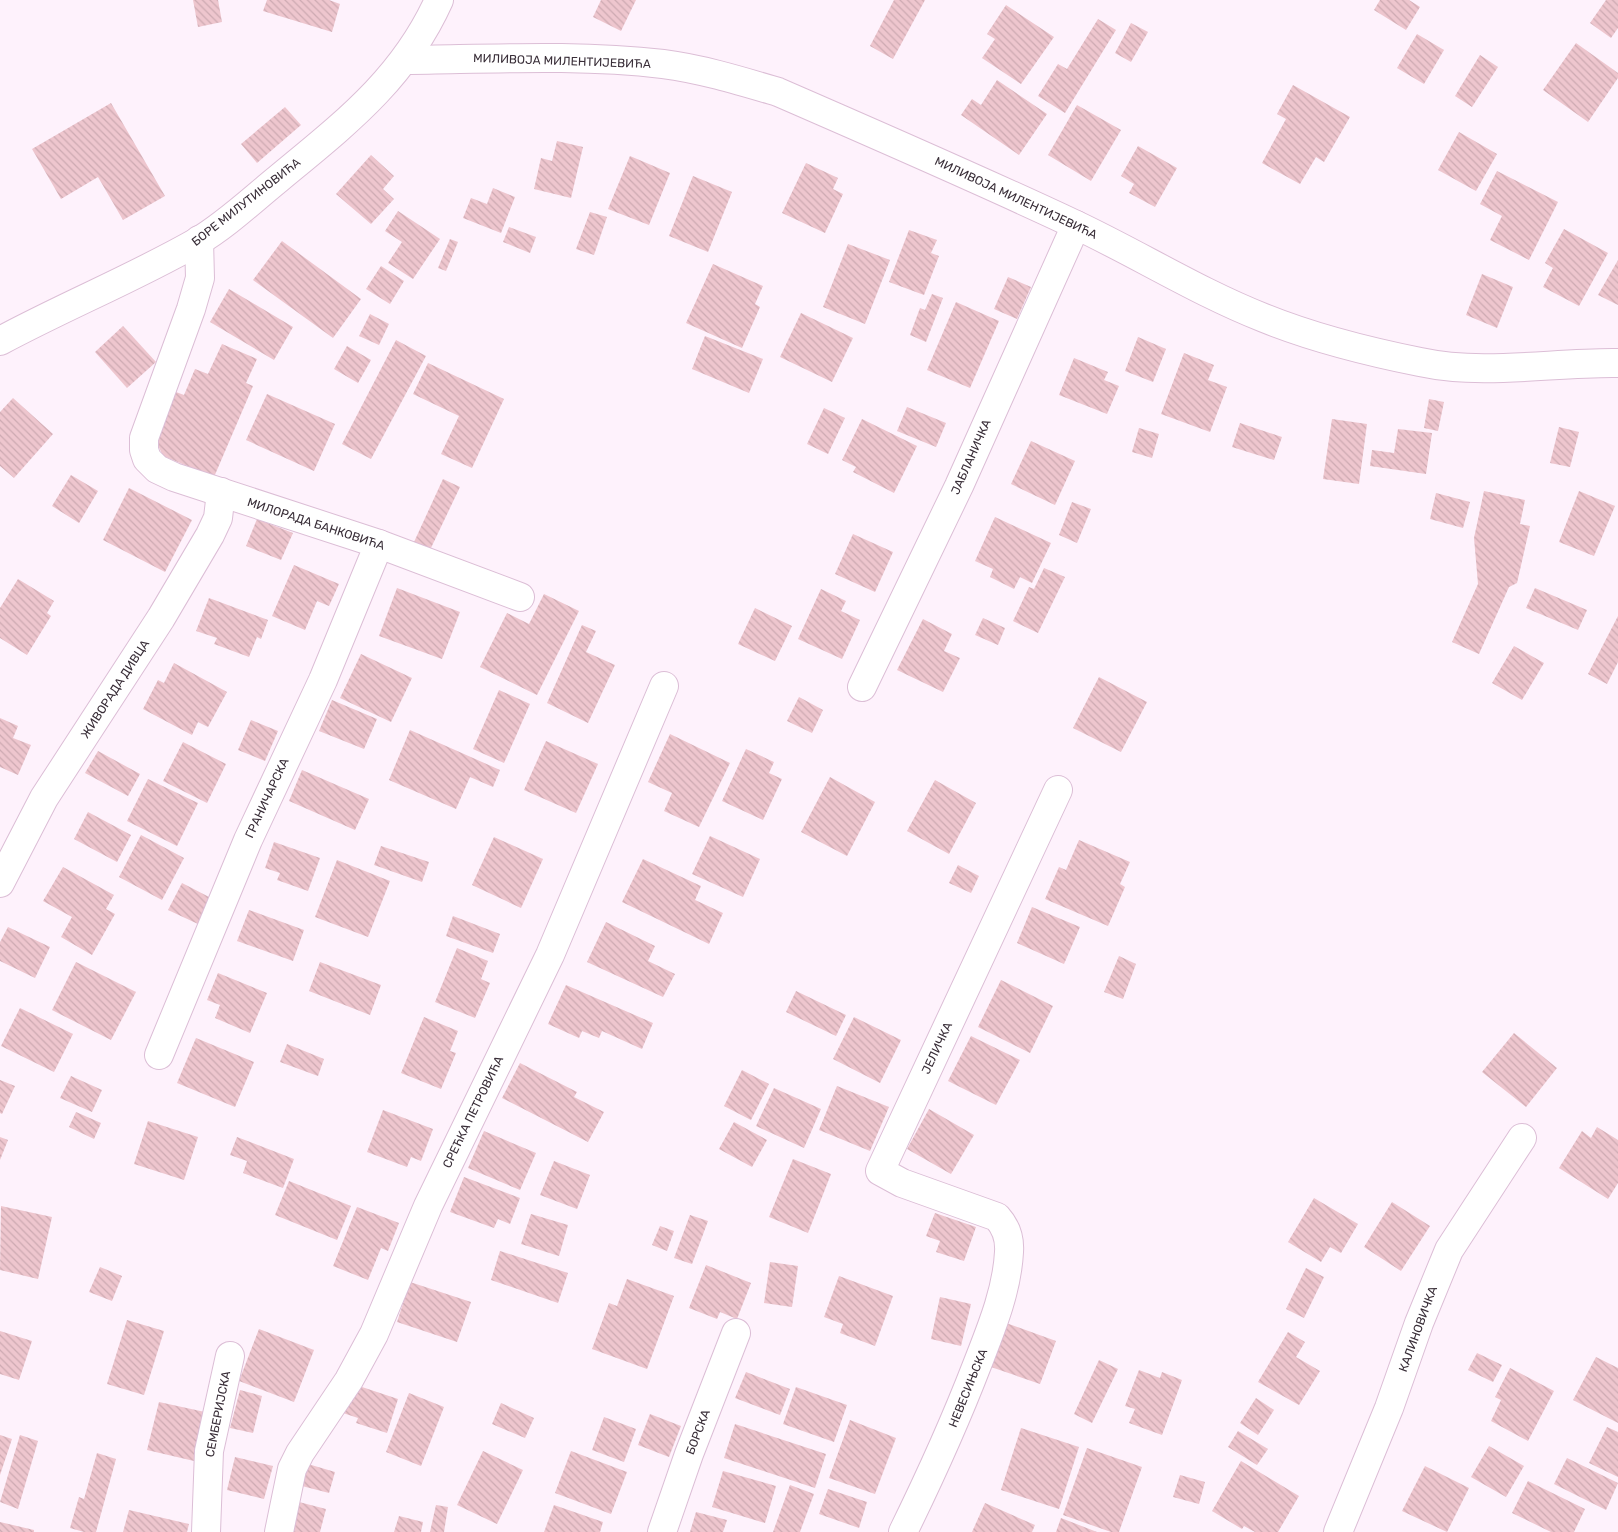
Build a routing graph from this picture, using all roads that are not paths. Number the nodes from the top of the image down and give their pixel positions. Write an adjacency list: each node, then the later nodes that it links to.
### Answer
1 (439, 0): 2 (street, БОРЕ МИЛУТИНОВИЋА)
2 (406, 60): 3 (street, МИЛИВОЈА МИЛЕНТИЈЕВИЋА); 4 (street, БОРЕ МИЛУТИНОВИЋА)
3 (1076, 224): 6 (street, МИЛИВОЈА МИЛЕНТИЈЕВИЋА); 11 (street, ЈАБЛАНИЧКА)
4 (199, 240): 5 (street, БОРЕ МИЛУТИНОВИЋА); 7 (street, МИЛОРАДА БАНКОВИЋА)
5 (0, 340)
6 (1618, 363)
7 (221, 492): 8 (street, МИЛОРАДА БАНКОВИЋА); 13 (street, ЖИВОРАДА ДИВЦА)
8 (379, 544): 9 (street, МИЛОРАДА БАНКОВИЋА); 14 (street, ГРАНИЧАРСКА)
9 (520, 597)
10 (664, 686): 20 (street, СРЕЋКА ПЕТРОВИЋА)
11 (862, 687)
12 (1058, 790): 16 (street, ЈЕЛИЧКА)
13 (0, 883)
14 (159, 1055)
15 (1522, 1138): 23 (street, КАЛИНОВИЧКА)
16 (1008, 1237): 22 (street, НЕВЕСИЊСКА)
17 (736, 1334): 21 (street, БОРСКА)
18 (230, 1356): 19 (street, СЕМБЕРИЈСКА)
19 (206, 1532)
20 (278, 1532)
21 (662, 1532)
22 (903, 1532)
23 (1338, 1532)

